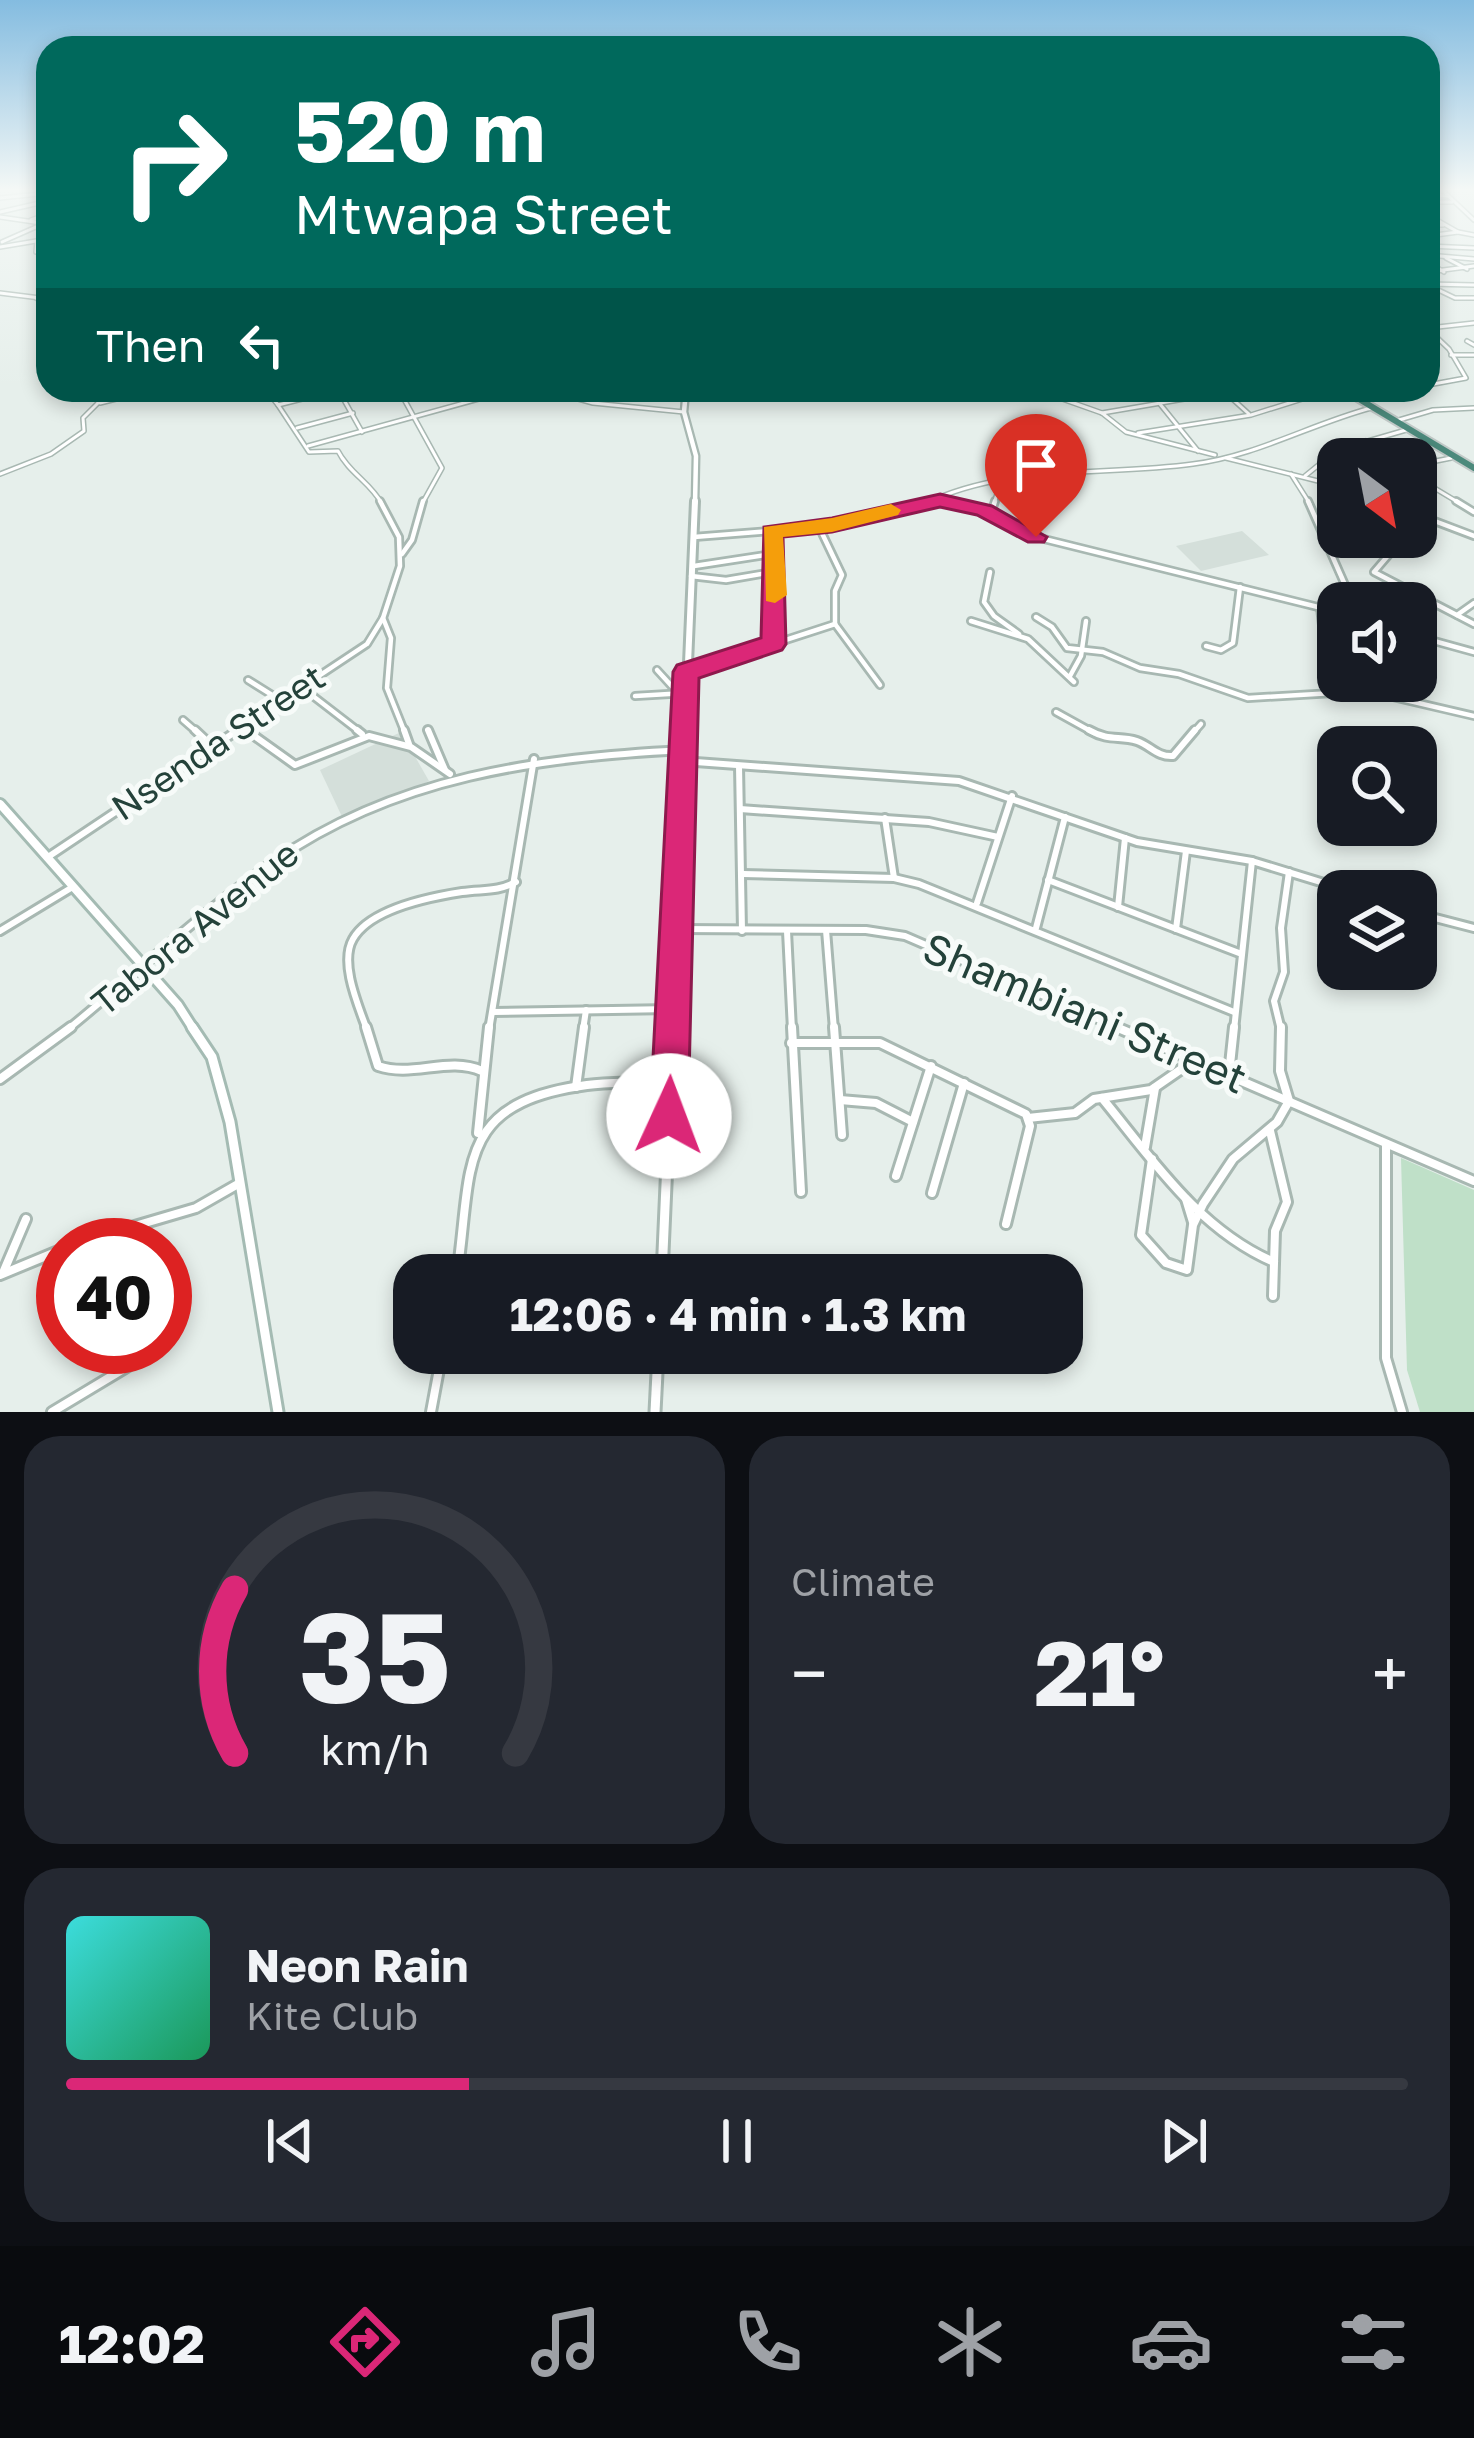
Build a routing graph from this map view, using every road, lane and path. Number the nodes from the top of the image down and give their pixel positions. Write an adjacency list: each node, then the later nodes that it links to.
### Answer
1 (1440, 255): 3 (street)
2 (1440, 258): 5 (street)
3 (1474, 259)
4 (1474, 266): 5 (street)
5 (1467, 269): 6 (street); 7 (street)
6 (1441, 272): 9 (street)
7 (1472, 275)
8 (1440, 284): 9 (street)
9 (1450, 284): 10 (street)
10 (1474, 285)
11 (1440, 290): 14 (street)
12 (0, 293): 13 (street)
13 (36, 298)
14 (1474, 298)
15 (1473, 326): 16 (street)
16 (1440, 327)
17 (1467, 341): 19 (street)
18 (1440, 342): 20 (street)
19 (1474, 345)
20 (1451, 355): 21 (street); 22 (street)
21 (1474, 355)
22 (1440, 383)
23 (102, 402): 36 (street)
24 (275, 402): 38 (street)
25 (290, 402): 38 (street)
26 (348, 402): 42 (street)
27 (405, 402): 45 (street)
28 (468, 402): 45 (street)
29 (588, 402): 41 (street)
30 (685, 402): 41 (street)
31 (1071, 402): 43 (street)
32 (1171, 402): 37 (street)
33 (1241, 402): 44 (street)
34 (1293, 402): 44 (street)
35 (1362, 402): 39 (highway)
36 (98, 403): 62 (street)
37 (1160, 404): 43 (street); 47 (street)
38 (278, 405): 48 (street)
39 (1371, 408): 46 (highway); 57 (street)
40 (1474, 408): 46 (street)
41 (684, 412): 75 (street)
42 (353, 413): 48 (street); 50 (street)
43 (1102, 413): 51 (street)
44 (1251, 415): 47 (street)
45 (416, 419): 50 (street); 77 (street)
46 (1394, 421): 49 (highway)
47 (1179, 427): 51 (street); 55 (street)
48 (296, 428): 54 (street)
49 (1406, 430): 52 (street); 58 (highway)
50 (363, 434): 53 (street)
51 (1135, 435): 55 (street)
52 (1373, 438)
53 (340, 440): 54 (street); 56 (street)
54 (307, 446): 56 (street)
55 (1198, 451): 57 (street)
56 (338, 452): 77 (street)
57 (1222, 457): 63 (street); 65 (street)
58 (1451, 458): 59 (street); 61 (highway)
59 (1437, 461)
60 (1317, 465): 64 (street)
61 (1473, 469)
62 (0, 474)
63 (1291, 474): 64 (street); 82 (street)
64 (1304, 477): 66 (street)
65 (1002, 479): 68 (street); 70 (street)
66 (1317, 480)
67 (1437, 490): 69 (street)
68 (933, 500): 70 (street); 72 (street)
69 (1474, 512)
70 (992, 514): 83 (street)
71 (1437, 522): 74 (street)
72 (819, 527): 73 (street); 91 (street)
73 (772, 532): 75 (street); 76 (street)
74 (1474, 536)
75 (694, 537): 79 (street)
76 (772, 554): 79 (street); 80 (street)
77 (401, 556): 88 (street)
78 (1386, 558): 86 (street)
79 (691, 572): 80 (street); 100 (street)
80 (773, 572): 95 (street)
81 (990, 572): 93 (street)
82 (1344, 582)
83 (1240, 587): 85 (street); 96 (street)
84 (1474, 603): 86 (street)
85 (1317, 606)
86 (1457, 615): 92 (street)
87 (1036, 617): 97 (street)
88 (382, 618): 103 (street, Nsenda Street); 116 (street)
89 (970, 621): 93 (street)
90 (1085, 621): 97 (street)
91 (836, 624): 95 (street); 102 (street)
92 (1474, 624)
93 (1024, 638): 97 (street)
94 (1437, 642): 98 (street)
95 (773, 644): 100 (street)
96 (1206, 646)
97 (1082, 649): 105 (street)
98 (1474, 652)
99 (657, 670): 104 (street)
100 (686, 672): 104 (street)
101 (248, 680): 107 (street)
102 (880, 685)
103 (300, 686): 107 (street, Nsenda Street); 115 (street)
104 (682, 693): 106 (street); 118 (street)
105 (1317, 693)
106 (635, 696)
107 (280, 700): 113 (street, Nsenda Street)
108 (1414, 702): 110 (street)
109 (1056, 712): 112 (street)
110 (1474, 716)
111 (183, 719): 117 (street)
112 (1201, 724)
113 (241, 727): 115 (street); 117 (street, Nsenda Street)
114 (428, 730): 122 (street)
115 (364, 736): 116 (street)
116 (409, 744): 122 (street)
117 (212, 746): 132 (street, Nsenda Street)
118 (683, 750): 119 (street, Tabora Avenue); 120 (street)
119 (534, 759): 123 (street, Tabora Avenue); 139 (street)
120 (682, 761): 121 (street); 148 (street)
121 (739, 766): 124 (street); 126 (street)
122 (445, 770): 123 (street)
123 (453, 776): 155 (street, Tabora Avenue)
124 (1012, 796): 127 (street); 129 (street)
125 (0, 804): 132 (street)
126 (740, 809): 128 (street); 135 (street)
127 (1066, 815): 130 (street); 137 (street)
128 (885, 818): 129 (street); 136 (street)
129 (998, 837): 143 (street)
130 (1125, 838): 131 (street); 144 (street)
131 (1186, 849): 133 (street); 149 (street)
132 (45, 859): 140 (street)
133 (1252, 861): 134 (street); 154 (street)
134 (1288, 872): 138 (street); 175 (street)
135 (743, 874): 136 (street); 152 (street)
136 (893, 878): 143 (street)
137 (1048, 880): 144 (street); 146 (street)
138 (1317, 881)
139 (516, 882): 141 (street); 142 (street)
140 (70, 888): 151 (street); 155 (street)
141 (499, 891): 142 (street); 164 (street)
142 (512, 904): 158 (street)
143 (977, 904): 146 (street)
144 (1118, 907): 149 (street)
145 (1437, 918): 147 (street)
146 (1036, 928): 159 (street)
147 (1474, 928)
148 (677, 929): 152 (street, Shambiani Street); 156 (street)
149 (1176, 929): 154 (street)
150 (826, 930): 153 (street, Shambiani Street); 161 (street); 163 (street, Shambiani Street)
151 (0, 931)
152 (742, 931): 153 (street, Shambiani Street)
153 (787, 931): 160 (street)
154 (1239, 953): 159 (street)
155 (144, 968): 169 (street, Tabora Avenue); 186 (street)
156 (672, 1009): 157 (street); 168 (street)
157 (586, 1010): 158 (street); 171 (street)
158 (493, 1012): 162 (street)
159 (1234, 1012): 167 (street)
160 (791, 1042): 161 (street); 187 (street)
161 (835, 1043): 165 (street); 174 (street)
162 (485, 1052): 164 (street); 166 (street)
163 (1195, 1060): 167 (street, Shambiani Street); 172 (street)
164 (467, 1064): 166 (street)
165 (931, 1066): 170 (street); 177 (street)
166 (482, 1071): 179 (street)
167 (1228, 1074): 175 (street, Shambiani Street)
168 (671, 1078): 171 (street); 196 (street)
169 (0, 1079)
170 (964, 1083): 176 (street); 188 (street)
171 (576, 1088): 179 (street)
172 (1155, 1088): 173 (street); 182 (street)
173 (1102, 1098): 176 (street); 182 (street)
174 (840, 1100): 177 (street); 180 (street)
175 (1289, 1101): 178 (street); 181 (street, Shambiani Street)
176 (1028, 1118): 194 (street)
177 (913, 1122): 184 (street)
178 (1270, 1130): 190 (street); 198 (street)
179 (478, 1133): 195 (street)
180 (842, 1135)
181 (1387, 1144): 185 (street, Shambiani Street); 208 (street)
182 (1145, 1149): 183 (street)
183 (1152, 1159): 189 (street); 193 (street)
184 (896, 1176)
185 (1474, 1181)
186 (238, 1184): 191 (street); 205 (street)
187 (801, 1192)
188 (932, 1193)
189 (1186, 1199): 190 (street); 193 (street)
190 (1201, 1208): 193 (street); 198 (street)
191 (163, 1218)
192 (26, 1219): 199 (street)
193 (1193, 1223)
194 (1006, 1224)
195 (460, 1254)
196 (663, 1254)
197 (36, 1260): 199 (street)
198 (1274, 1262): 200 (street)
199 (2, 1274)
200 (1273, 1296)
201 (110, 1374): 204 (street)
202 (438, 1374): 206 (street)
203 (657, 1374): 207 (street)
204 (52, 1412)
205 (278, 1412)
206 (431, 1412)
207 (655, 1412)
208 (1402, 1412)

